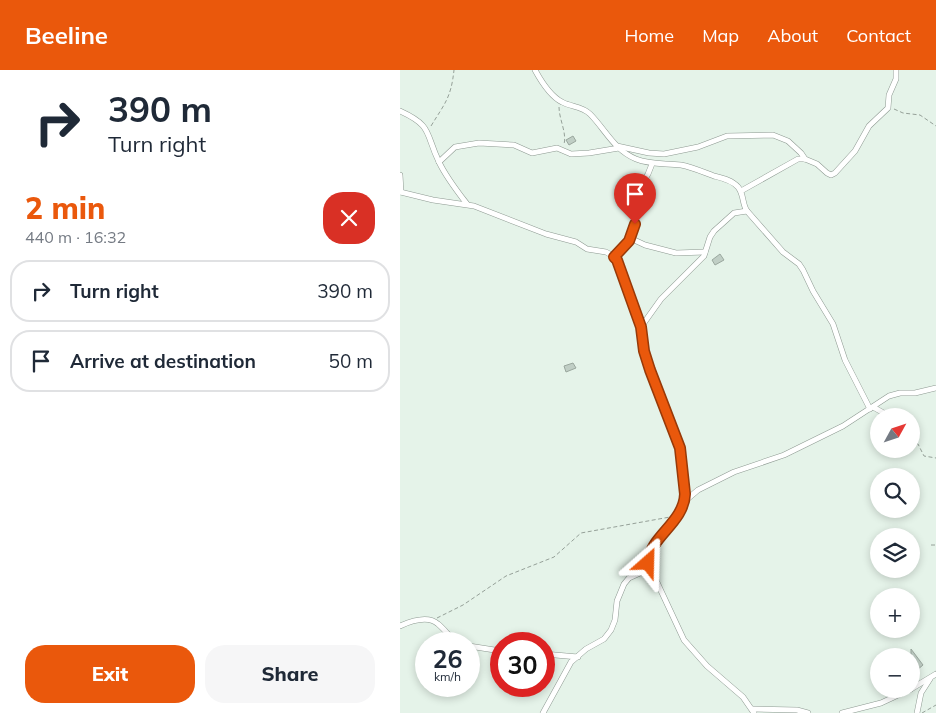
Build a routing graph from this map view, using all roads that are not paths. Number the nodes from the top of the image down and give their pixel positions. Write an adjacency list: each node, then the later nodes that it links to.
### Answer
1 (535, 70): 4 (street)
2 (896, 70): 5 (street)
3 (400, 111): 6 (street)
4 (618, 147): 5 (street); 6 (street); 7 (street)
5 (805, 159): 9 (street)
6 (439, 162): 11 (street)
7 (652, 164): 9 (street); 13 (street)
8 (400, 175): 10 (street)
9 (741, 191): 12 (street)
10 (400, 192): 11 (street)
11 (467, 204): 15 (street)
12 (747, 212): 14 (street); 18 (street)
13 (630, 238): 14 (street); 15 (street)
14 (705, 252): 16 (street)
15 (614, 257): 16 (street)
16 (641, 327): 20 (street)
17 (936, 388): 18 (street)
18 (871, 408)
19 (870, 409): 20 (street)
20 (685, 501): 21 (street)
21 (651, 568): 25 (street); 30 (street)
22 (400, 626): 23 (street)
23 (444, 632)
24 (555, 655): 25 (street)
25 (578, 657): 31 (street)
26 (936, 674): 27 (street)
27 (930, 679): 28 (street); 34 (street)
28 (920, 684)
29 (891, 698): 33 (street)
30 (753, 711): 32 (street)
31 (542, 713)
32 (808, 713)
33 (842, 713)
34 (917, 713)

